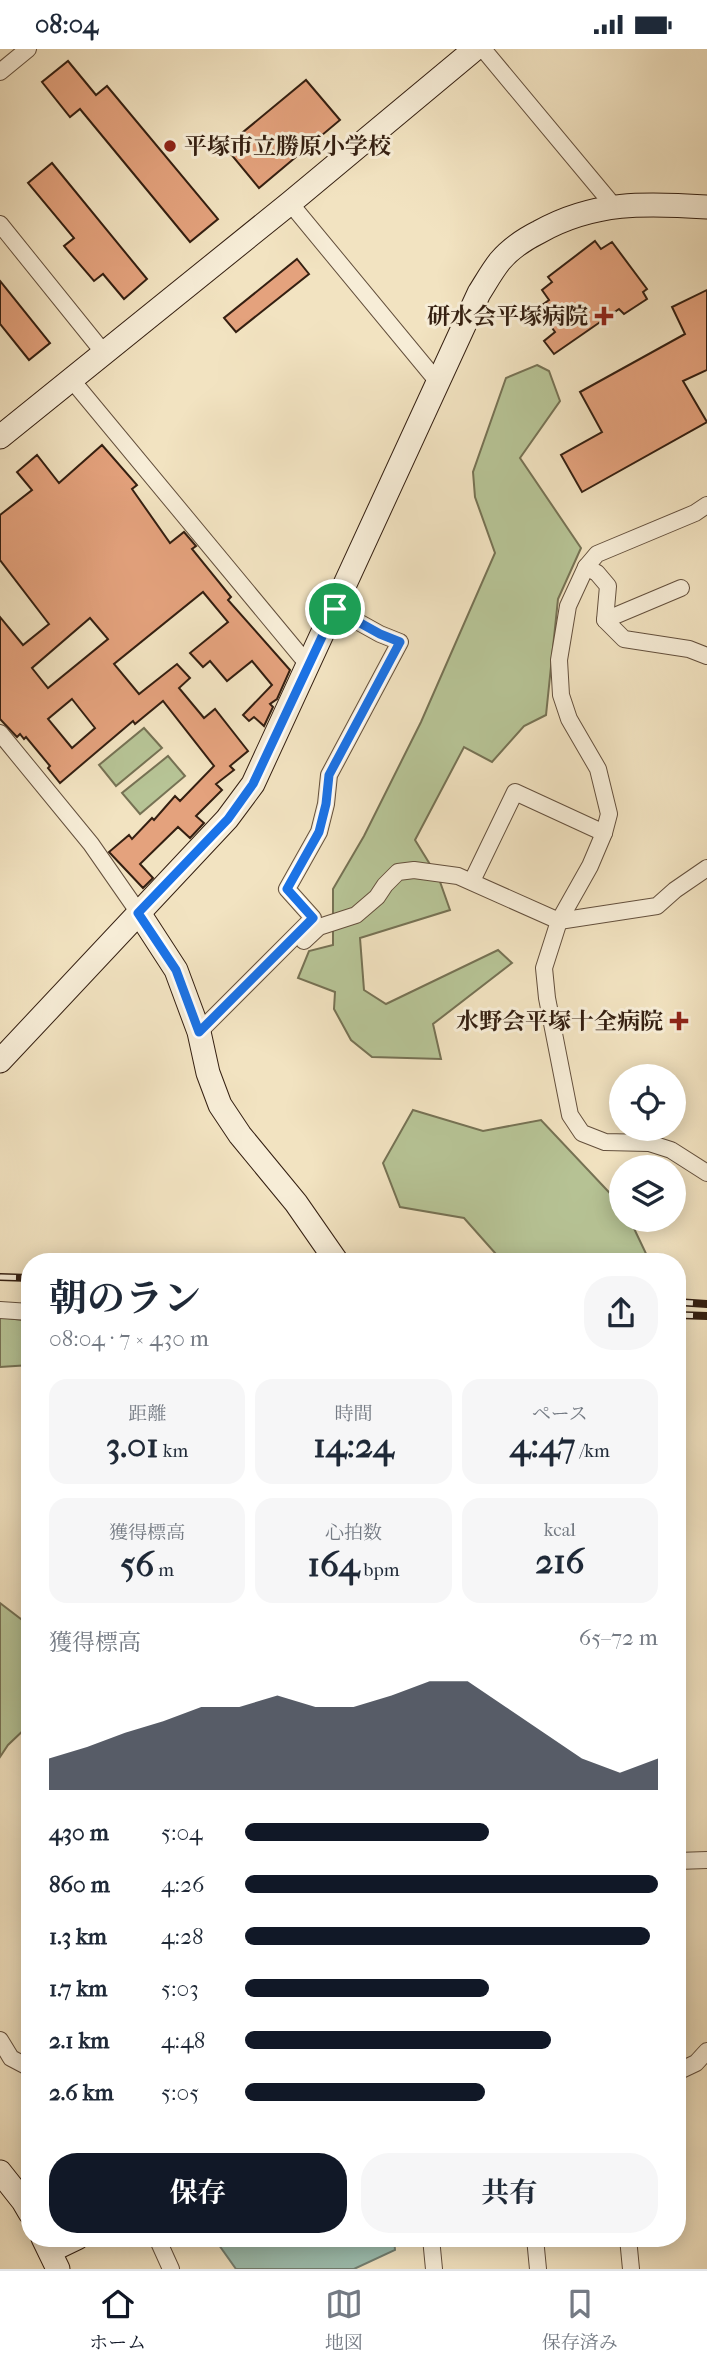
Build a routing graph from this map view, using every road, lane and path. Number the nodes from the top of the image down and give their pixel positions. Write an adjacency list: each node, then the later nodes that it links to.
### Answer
1 (28, 49): 4 (street)
2 (475, 49): 5 (street)
3 (483, 49): 6 (street)
4 (0, 72)
5 (290, 203): 9 (street); 11 (street)
6 (613, 205): 7 (street); 11 (street)
7 (707, 207)
8 (0, 224): 9 (street)
9 (104, 353): 10 (street)
10 (71, 379): 12 (street); 19 (street)
11 (438, 381): 16 (street)
12 (0, 437)
13 (707, 505): 14 (street)
14 (586, 567): 17 (street); 21 (street)
15 (681, 588): 17 (street)
16 (335, 609): 19 (street); 26 (street)
17 (605, 620): 18 (street)
18 (707, 656)
19 (309, 666): 24 (street)
20 (0, 733): 24 (street)
21 (604, 833): 23 (street); 25 (street)
22 (707, 868): 25 (street)
23 (471, 881): 25 (street); 26 (street)
24 (138, 913): 27 (street); 28 (street)
25 (559, 921): 29 (street)
26 (270, 961): 27 (street)
27 (199, 1032): 30 (street)
28 (0, 1061)
29 (707, 1173)
30 (331, 1253)
31 (0, 1310): 32 (street)
32 (21, 1311)
33 (707, 1860): 34 (street)
34 (686, 1861)
35 (0, 2040): 37 (street)
36 (707, 2050): 38 (street)
37 (21, 2063)
38 (686, 2068)
39 (0, 2172): 40 (street)
40 (21, 2198)
41 (161, 2247): 45 (street)
42 (432, 2247): 46 (street)
43 (537, 2247): 47 (street)
44 (629, 2247): 48 (street)
45 (171, 2269)
46 (434, 2269)
47 (538, 2269)
48 (631, 2269)

